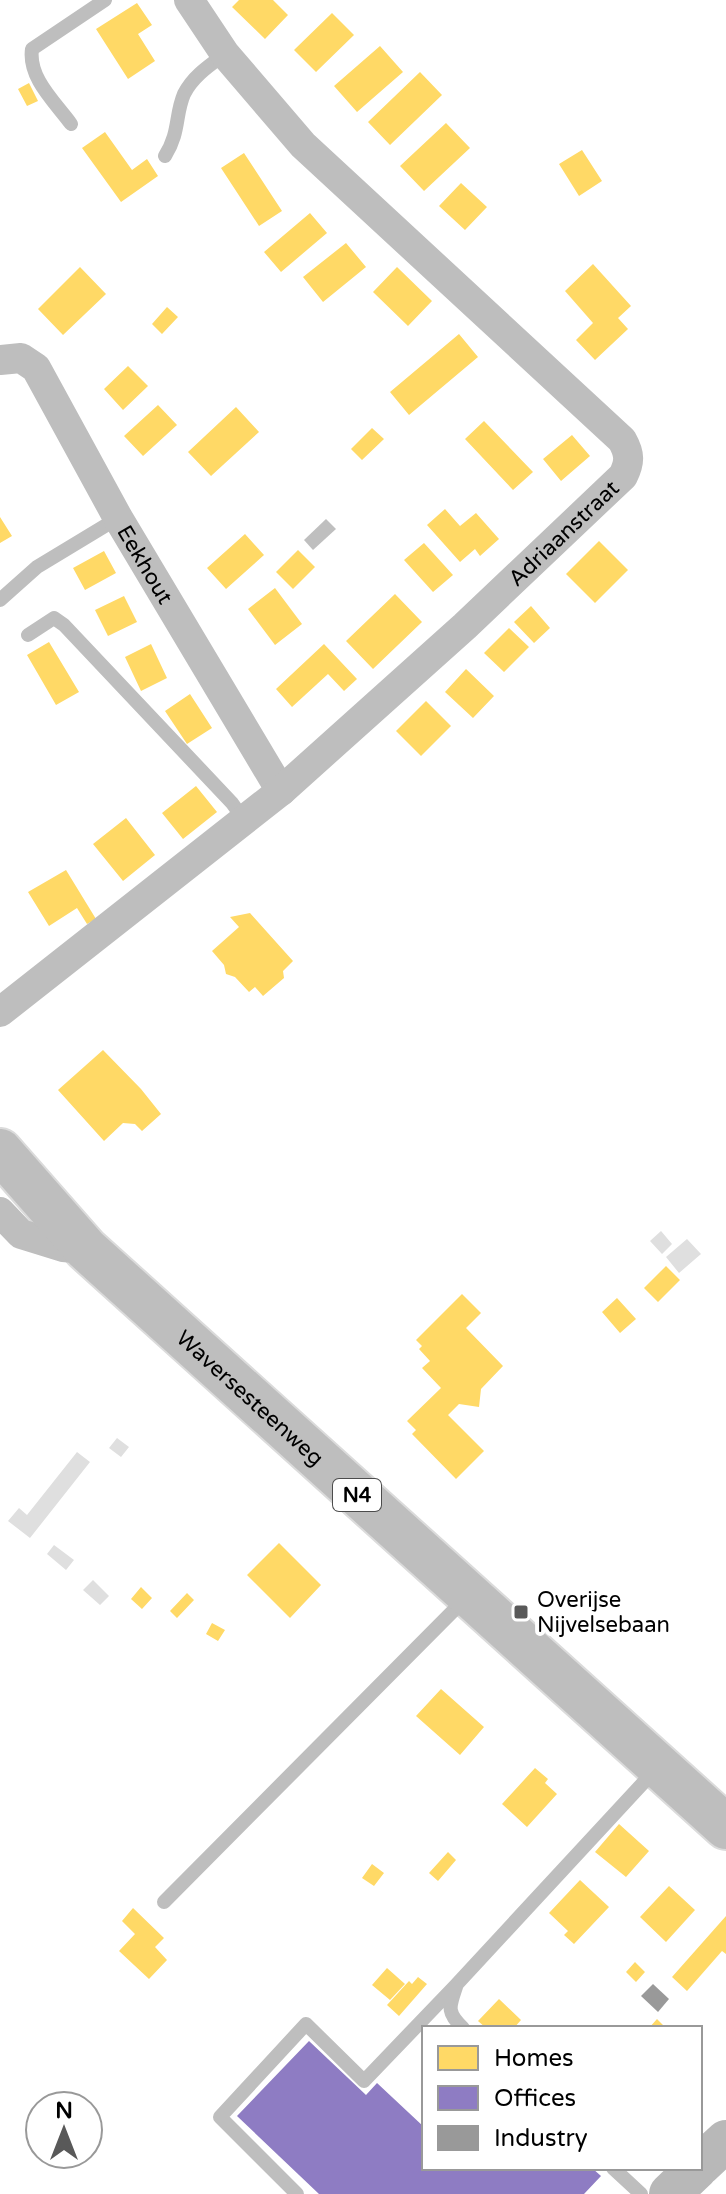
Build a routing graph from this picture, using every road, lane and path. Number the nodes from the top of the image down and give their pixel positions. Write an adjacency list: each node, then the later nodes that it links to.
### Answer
1 (105, 0): 4 (lane)
2 (191, 1): 3 (street, Adriaanstraat)
3 (225, 54): 5 (lane); 10 (street, Adriaanstraat)
4 (71, 124)
5 (165, 156)
6 (0, 360): 7 (street, Eekhout)
7 (118, 518): 8 (lane); 10 (street, Eekhout)
8 (0, 600)
9 (28, 635): 11 (lane)
10 (281, 791): 11 (street, Adriaanstraat)
11 (245, 821): 12 (street, Adriaanstraat)
12 (0, 1012)
13 (0, 1151): 15 (main road, Waversesteenweg / N4)
14 (0, 1212): 15 (street)
15 (86, 1249): 16 (main road, Waversesteenweg / N4)
16 (469, 1596): 17 (main road, Waversesteenweg / N4); 19 (lane)
17 (659, 1767): 18 (main road, Waversesteenweg / N4); 20 (lane)
18 (726, 1827)
19 (164, 1902)
20 (457, 1984): 21 (lane); 26 (lane)
21 (461, 2026)
22 (726, 2141): 23 (main road)
23 (702, 2163)
24 (615, 2170): 27 (lane)
25 (695, 2170): 28 (main road)
26 (297, 2194)
27 (641, 2194)
28 (670, 2194)

